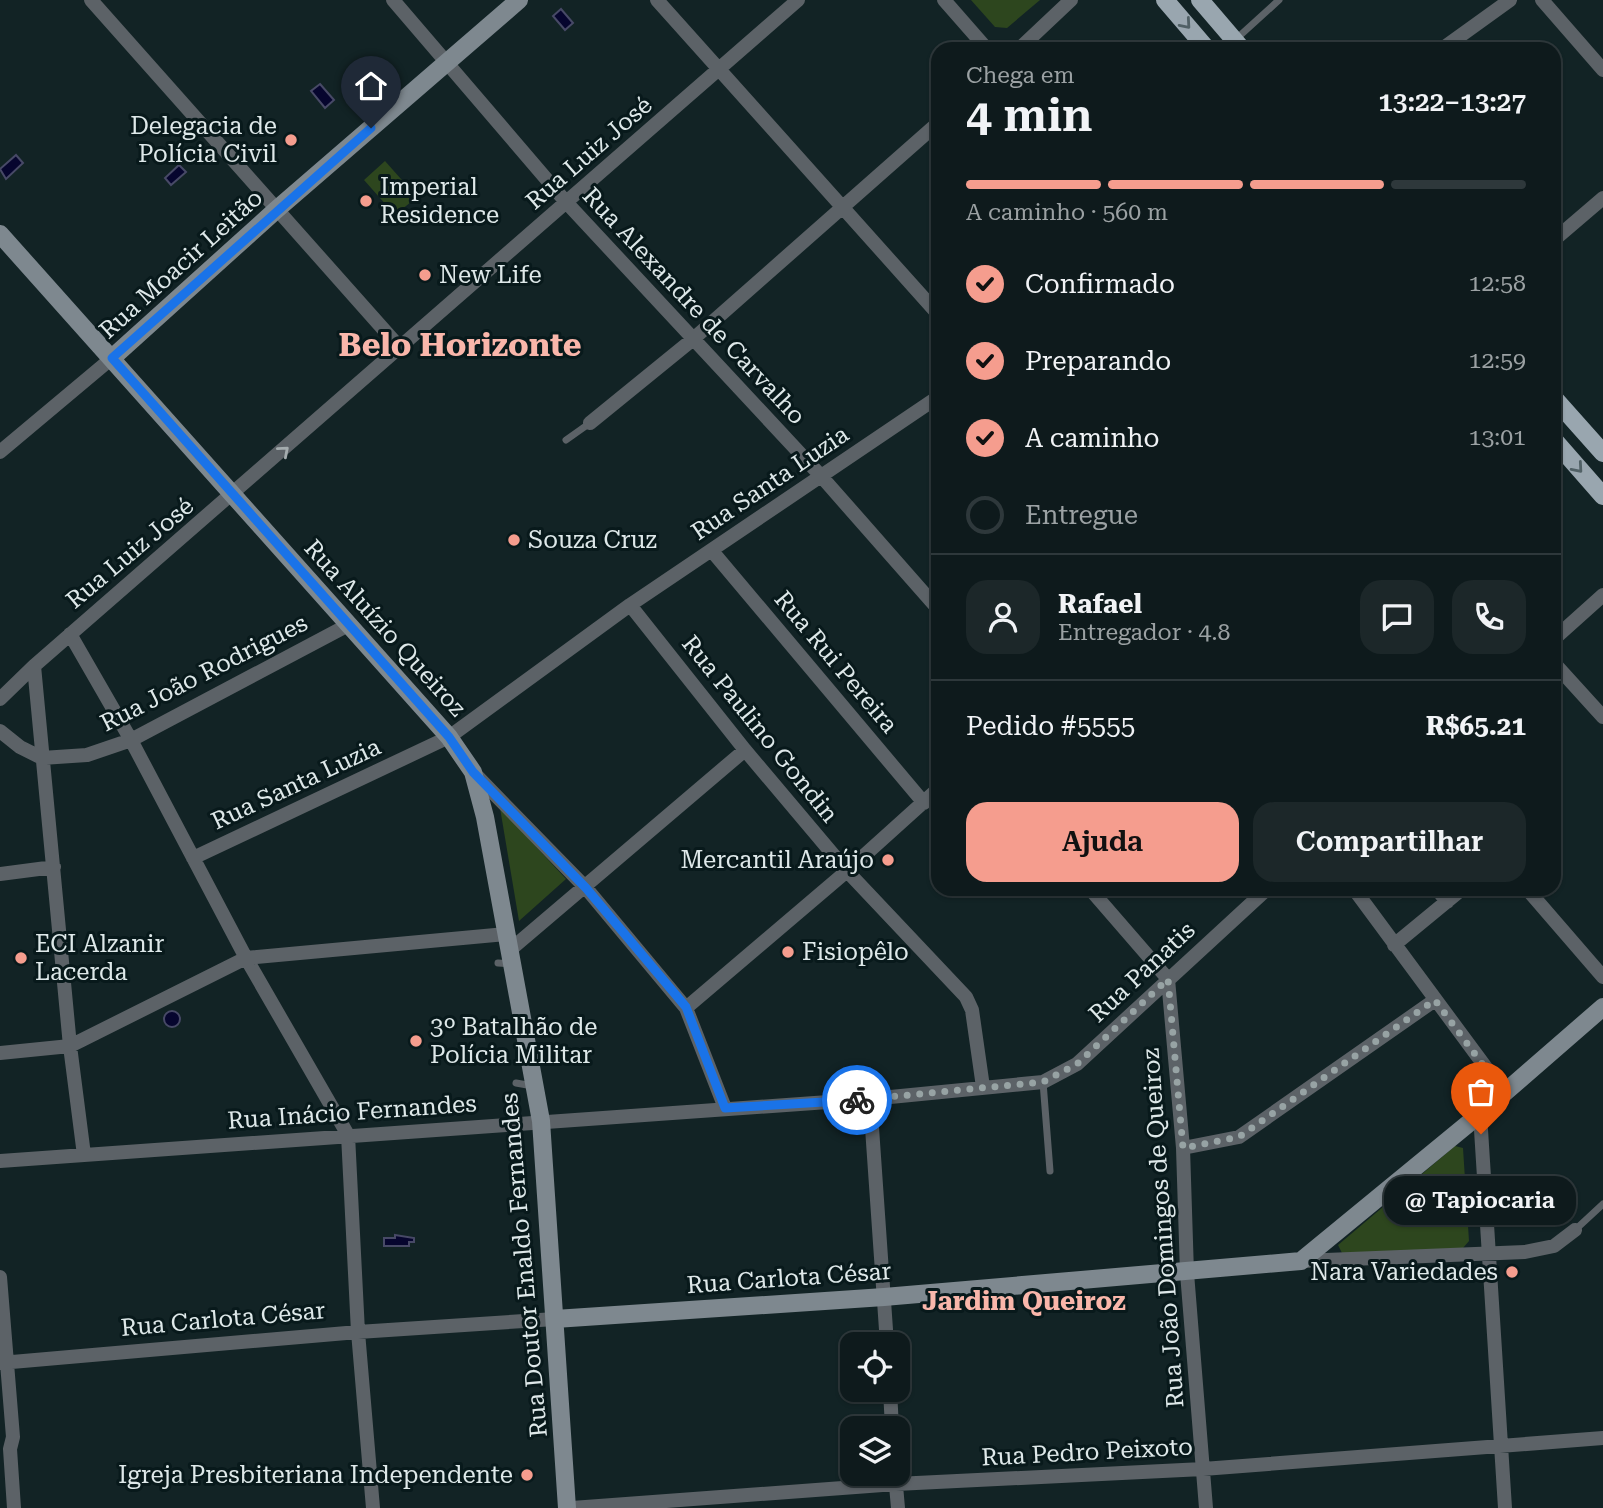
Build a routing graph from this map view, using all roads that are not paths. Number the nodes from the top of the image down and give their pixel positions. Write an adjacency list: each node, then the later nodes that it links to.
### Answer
1 (91, 0): 26 (street)
2 (393, 0): 19 (street, Rua Alexandre de Carvalho)
3 (519, 0): 19 (street, Rua Moacir Leitão)
4 (657, 0): 20 (street)
5 (797, 0): 20 (street, Rua Luiz José)
6 (944, 0): 13 (street)
7 (1071, 0): 14 (street)
8 (1165, 0): 15 (main road, one-way to 15)
9 (1200, 0): 16 (main road)
10 (1279, 0): 17 (lane)
11 (1510, 0): 18 (street)
12 (1542, 0): 21 (street)
13 (981, 42)
14 (1026, 42)
15 (1201, 42)
16 (1235, 42)
17 (1241, 42)
18 (1452, 42)
19 (447, 62): 24 (street, Rua Alexandre de Carvalho); 26 (street, Rua Moacir Leitão)
20 (720, 70): 24 (street, Rua Luiz José); 25 (street)
21 (1603, 70)
22 (931, 129): 25 (street)
23 (1603, 198): 28 (street)
24 (566, 202): 30 (street, Rua Alexandre de Carvalho); 31 (street, Rua Luiz José)
25 (844, 207): 29 (street); 30 (street)
26 (276, 211): 31 (street); 32 (street, Rua Moacir Leitão)
27 (0, 234): 32 (street, Rua Aluízio Queiroz)
28 (1561, 234)
29 (931, 306)
30 (692, 340): 35 (street); 40 (street, Rua Alexandre de Carvalho)
31 (401, 349): 41 (street, Rua Luiz José, one-way to 31)
32 (112, 358): 38 (street, Rua Moacir Leitão); 41 (street, Rua Aluízio Queiroz)
33 (931, 402): 40 (street, Rua Santa Luzia)
34 (1561, 406): 39 (main road)
35 (590, 423): 36 (lane)
36 (566, 440)
37 (1561, 448): 42 (main road, one-way to 42)
38 (0, 452)
39 (1603, 453)
40 (821, 476): 43 (street, Rua Santa Luzia); 45 (street, Rua Alexandre de Carvalho)
41 (232, 496): 47 (street, Rua Aluízio Queiroz); 49 (street, Rua Luiz José)
42 (1603, 496)
43 (712, 551): 46 (street, Rua Santa Luzia); 61 (street, Rua Rui Pereira)
44 (1603, 595): 48 (street)
45 (931, 601)
46 (630, 605): 55 (street, Rua Santa Luzia); 57 (street, Rua Paulino Gondin)
47 (350, 624): 55 (street, Rua Aluízio Queiroz); 56 (street, Rua João Rodrigues)
48 (1561, 633)
49 (71, 634): 50 (street, Rua Luiz José); 56 (street)
50 (34, 666): 52 (street, Rua Luiz José); 58 (street)
51 (1561, 671): 53 (street)
52 (0, 699)
53 (1603, 717)
54 (0, 731): 58 (street)
55 (449, 737): 59 (street, Rua Aluízio Queiroz); 62 (street, Rua Santa Luzia)
56 (131, 740): 58 (street, Rua João Rodrigues); 62 (street)
57 (745, 750): 64 (street, Rua Paulino Gondin); 66 (street)
58 (43, 758): 63 (street)
59 (473, 772): 66 (street, Rua Aluízio Queiroz); 75 (street, Rua Doutor Enaldo Fernandes)
60 (931, 796): 61 (street)
61 (924, 803): 64 (street)
62 (193, 858): 76 (street)
63 (54, 867): 65 (street); 82 (street)
64 (848, 872): 80 (street); 87 (street, Rua Paulino Gondin)
65 (0, 874)
66 (586, 888): 75 (street); 80 (street, Rua Aluízio Queiroz)
67 (1096, 896): 78 (street)
68 (1259, 896): 78 (street, Rua Panatis)
69 (1359, 896): 74 (street)
70 (1442, 896): 73 (street)
71 (1454, 896): 73 (street)
72 (1533, 896): 77 (street)
73 (1447, 902): 74 (street)
74 (1394, 944): 79 (street)
75 (507, 953): 76 (street); 86 (street, Rua Doutor Enaldo Fernandes)
76 (246, 958): 82 (street); 93 (street)
77 (1603, 977)
78 (1168, 979): 84 (street, Rua Panatis); 94 (street, Rua João Domingos de Queiroz)
79 (1435, 1000): 88 (street); 94 (street)
80 (686, 1007): 90 (street, Rua Aluízio Queiroz)
81 (1603, 1007): 88 (street)
82 (71, 1046): 83 (street); 95 (street)
83 (0, 1053)
84 (1043, 1082): 87 (street, Rua Inácio Fernandes); 97 (lane)
85 (516, 1083): 86 (lane)
86 (535, 1087): 92 (street, Rua Doutor Enaldo Fernandes)
87 (983, 1087): 89 (street, Rua Inácio Fernandes)
88 (1503, 1092): 91 (street)
89 (870, 1099): 90 (street, Rua Inácio Fernandes); 104 (street)
90 (725, 1108): 92 (street, Rua Inácio Fernandes)
91 (1480, 1114): 100 (street); 101 (street)
92 (541, 1121): 93 (street, Rua Inácio Fernandes); 105 (street, Rua Doutor Enaldo Fernandes)
93 (348, 1135): 95 (street, Rua Inácio Fernandes); 106 (street)
94 (1183, 1148): 102 (street, Rua João Domingos de Queiroz)
95 (84, 1155): 96 (street, Rua Inácio Fernandes)
96 (0, 1161)
97 (1050, 1171)
98 (1603, 1204): 99 (lane)
99 (1575, 1230): 100 (street, Rua Carlota César)
100 (1488, 1252): 101 (street, Rua Carlota César); 111 (street)
101 (1301, 1261): 102 (street, Rua Carlota César)
102 (1187, 1273): 104 (street, Rua Carlota César); 112 (street, Rua João Domingos de Queiroz)
103 (0, 1277): 108 (street)
104 (884, 1297): 105 (street, Rua Carlota César); 107 (street)
105 (555, 1319): 106 (street, Rua Carlota César); 118 (street, Rua Doutor Enaldo Fernandes)
106 (358, 1332): 108 (street, Rua Carlota César); 117 (street)
107 (886, 1332)
108 (4, 1363): 109 (street)
109 (6, 1438): 116 (street)
110 (1603, 1438): 111 (street, Rua Pedro Peixoto)
111 (1501, 1445): 112 (street, Rua Pedro Peixoto); 121 (street)
112 (1203, 1469): 113 (street, Rua Pedro Peixoto); 120 (street, Rua João Domingos de Queiroz)
113 (910, 1479)
114 (840, 1484): 118 (street, Rua Pedro Peixoto)
115 (896, 1486): 119 (street)
116 (14, 1508)
117 (373, 1508)
118 (570, 1508)
119 (898, 1508)
120 (1206, 1508)
121 (1506, 1508)

